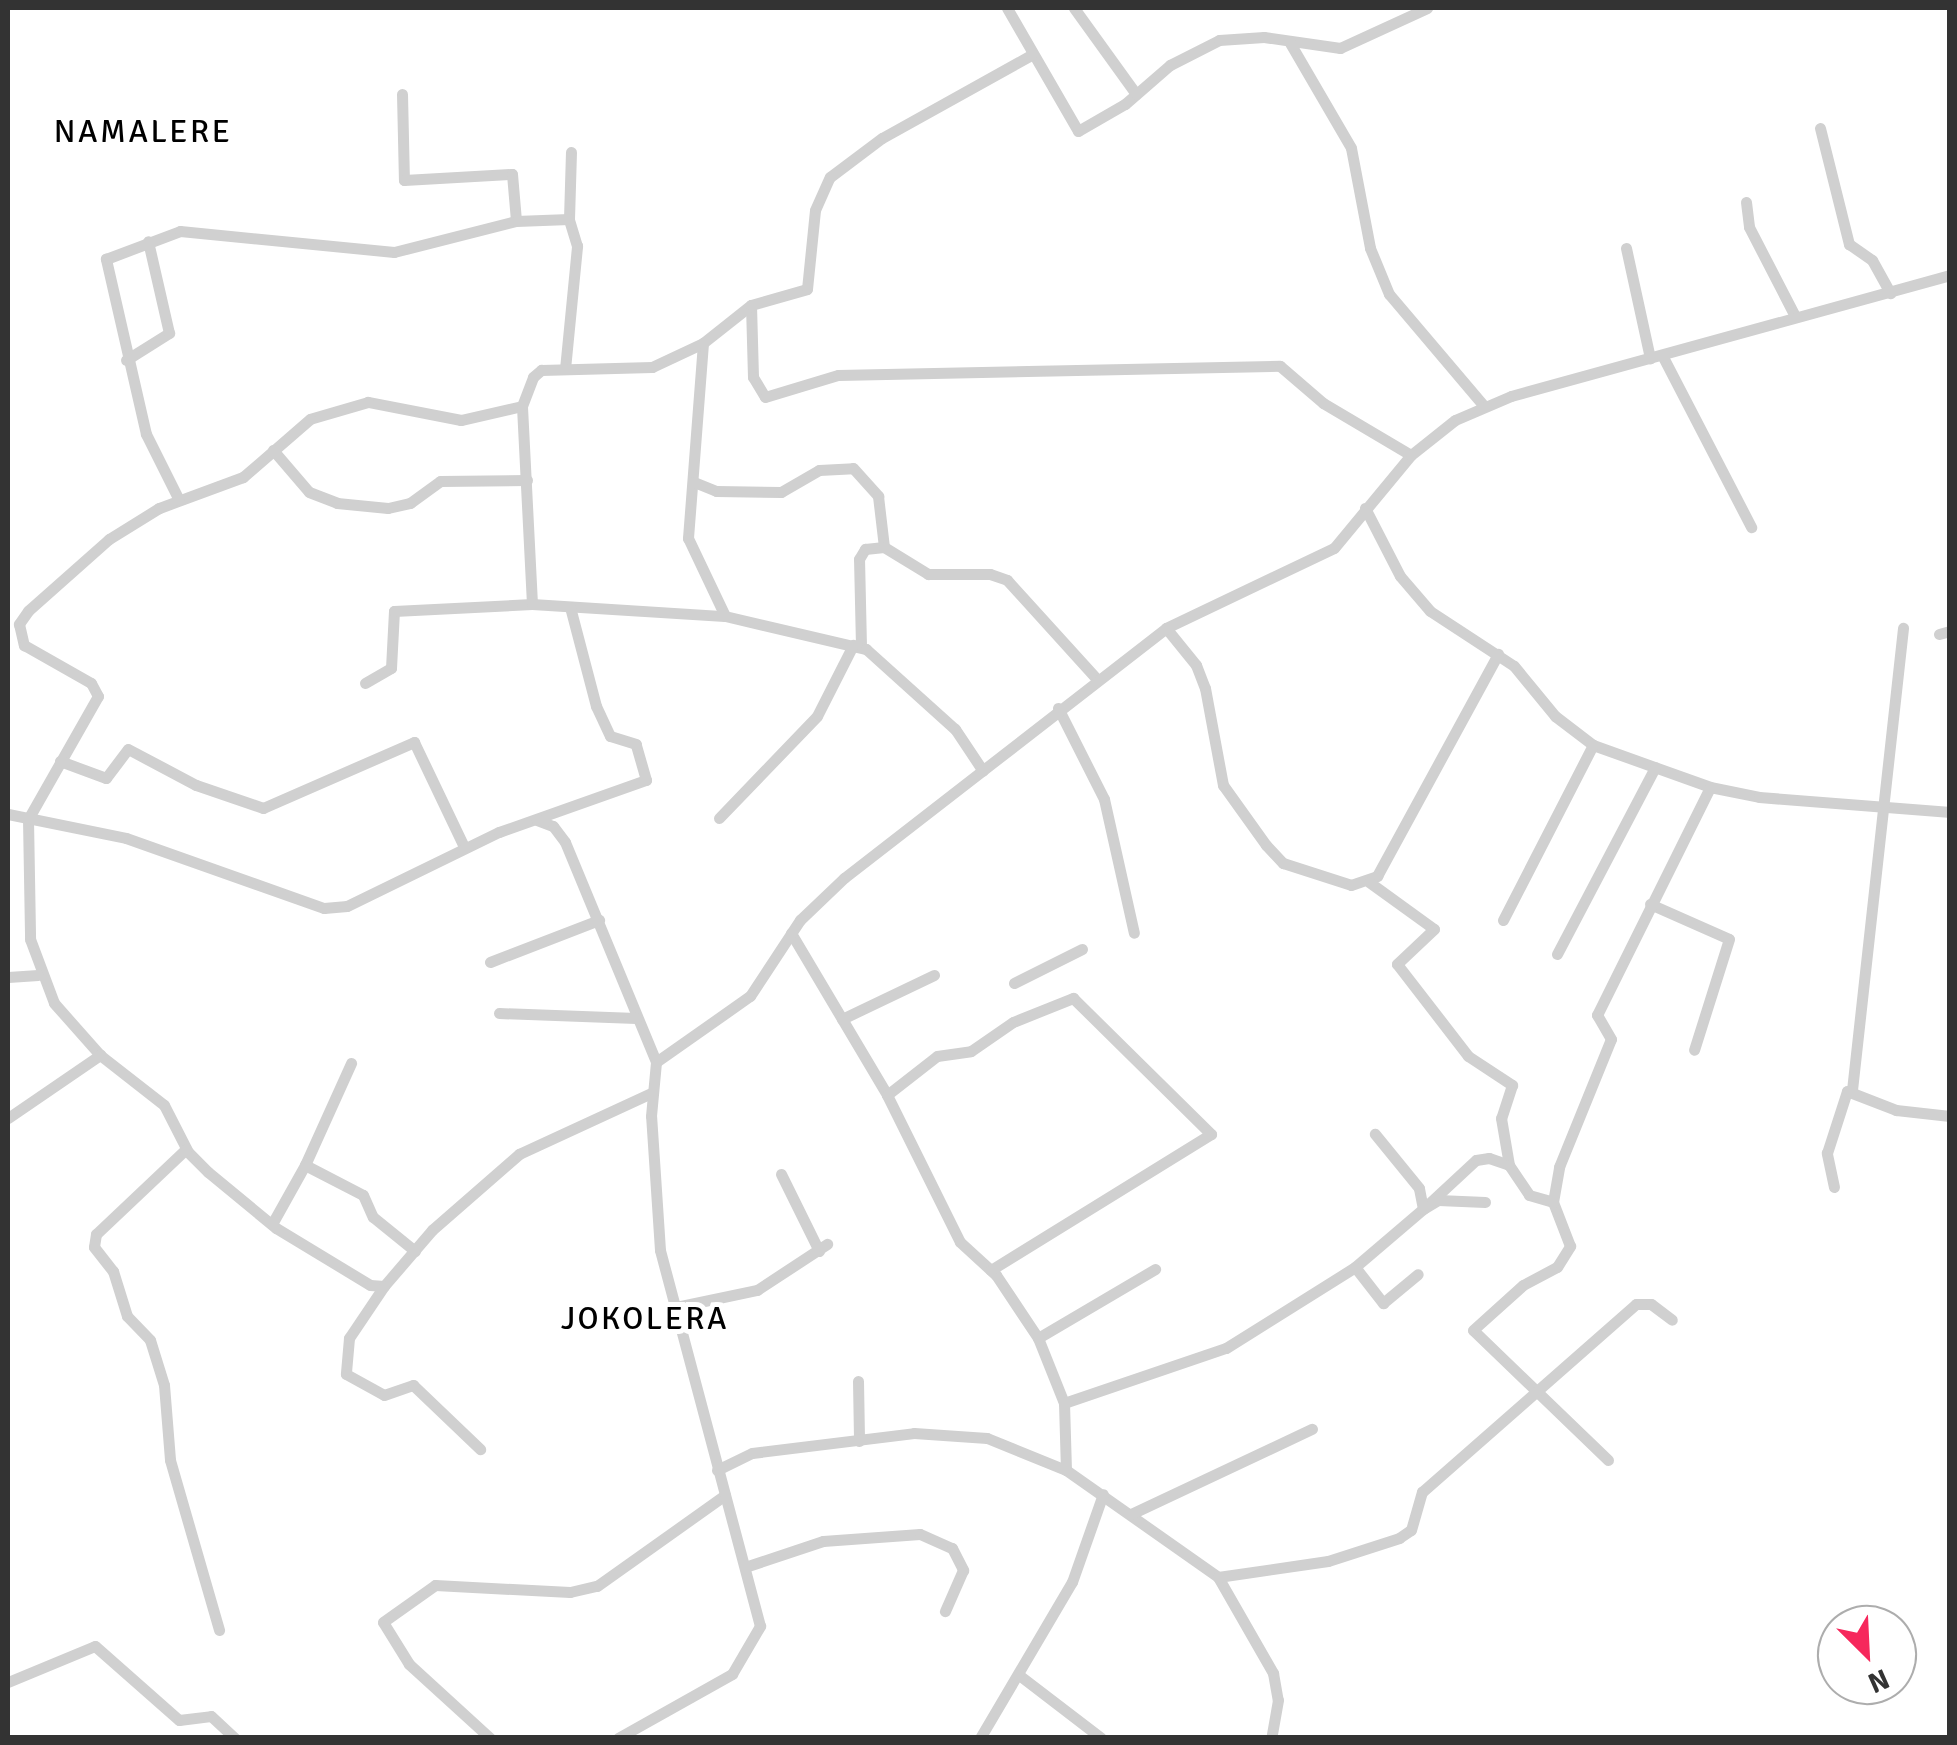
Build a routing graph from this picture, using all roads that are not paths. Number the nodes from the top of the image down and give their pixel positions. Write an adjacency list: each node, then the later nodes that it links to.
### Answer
1 (1007, 8): 5 (street)
2 (1074, 8): 7 (street)
3 (1427, 8): 4 (street)
4 (1290, 43): 7 (street); 23 (street)
5 (1031, 55): 7 (street); 17 (street)
6 (402, 94): 12 (street)
7 (1136, 94)
8 (1820, 128): 16 (street)
9 (571, 152): 11 (street)
10 (1746, 202): 18 (street)
11 (569, 219): 12 (street); 22 (street)
12 (516, 221): 13 (street)
13 (148, 241): 21 (street); 21 (street)
14 (1626, 248): 20 (street)
15 (1950, 276): 16 (street)
16 (1890, 292): 18 (street)
17 (751, 305): 19 (street); 26 (street)
18 (1795, 316): 20 (street)
19 (704, 343): 22 (street); 28 (street)
20 (1656, 356): 23 (street); 31 (street)
21 (126, 360): 29 (street)
22 (564, 369): 24 (street)
23 (1483, 405): 26 (street)
24 (522, 406): 25 (street); 27 (street)
25 (273, 450): 27 (street); 29 (street)
26 (1411, 455): 30 (street)
27 (527, 480): 33 (street)
28 (694, 482): 32 (street); 35 (street)
29 (179, 500): 36 (street)
30 (1365, 508): 37 (street); 40 (street)
31 (1751, 527)
32 (884, 546): 39 (street); 41 (street)
33 (532, 604): 34 (street); 42 (street)
34 (570, 607): 35 (street); 53 (street)
35 (725, 616): 39 (street)
36 (13, 625): 45 (street)
37 (1166, 628): 41 (street); 55 (street)
38 (1903, 628): 75 (street)
39 (857, 646): 47 (street); 51 (street)
40 (1498, 654): 44 (street); 55 (street)
41 (1096, 678): 43 (street)
42 (365, 684)
43 (1058, 708): 47 (street); 60 (street)
44 (1593, 745): 46 (street); 58 (street)
45 (60, 762): 52 (street); 54 (street)
46 (1655, 767): 48 (street); 62 (street)
47 (983, 771): 59 (street)
48 (1710, 787): 49 (street); 56 (street)
49 (1950, 812)
50 (8, 814): 52 (street)
51 (719, 818)
52 (28, 819): 54 (street); 64 (street)
53 (535, 819): 54 (street); 57 (street)
54 (464, 847)
55 (1370, 882): 84 (street)
56 (1650, 904): 71 (street); 88 (street)
57 (599, 920): 63 (street); 69 (street)
58 (1502, 920)
59 (791, 933): 70 (street); 73 (street)
60 (1134, 933)
61 (1082, 949): 67 (street)
62 (1557, 954)
63 (490, 962)
64 (38, 975): 66 (street); 72 (street)
65 (934, 976): 70 (street)
66 (8, 977)
67 (1014, 983)
68 (498, 1012): 69 (street)
69 (636, 1018): 73 (street)
70 (842, 1019): 77 (street)
71 (1694, 1050)
72 (100, 1056): 79 (street); 81 (street)
73 (656, 1062): 76 (street)
74 (351, 1063): 83 (street)
75 (1852, 1090): 78 (street); 86 (street)
76 (651, 1093): 92 (street); 98 (street)
77 (887, 1095): 95 (street); 95 (street)
78 (1950, 1116)
79 (8, 1118)
80 (1374, 1134): 90 (street)
81 (186, 1149): 91 (street); 116 (street)
82 (1170, 1163): 89 (street)
83 (305, 1165): 91 (street); 92 (street)
84 (1509, 1165): 88 (street); 90 (street)
85 (781, 1174): 98 (street)
86 (1834, 1187)
87 (1485, 1202): 90 (street)
88 (1553, 1202): 102 (street)
89 (1090, 1203)
90 (1423, 1209): 93 (street)
91 (272, 1224): 97 (street)
92 (415, 1251): 97 (street)
93 (1355, 1266): 96 (street); 103 (street)
94 (1155, 1269): 100 (street)
95 (991, 1270): 100 (street)
96 (1418, 1274)
97 (384, 1286): 106 (street)
98 (676, 1307): 108 (street)
99 (1672, 1320): 102 (street)
100 (1038, 1338): 103 (street)
101 (858, 1382): 105 (street)
102 (1534, 1390): 107 (street); 114 (street)
103 (1064, 1403): 109 (street)
104 (1312, 1429): 112 (street)
105 (860, 1441): 108 (street); 109 (street)
106 (480, 1448)
107 (1608, 1460)
108 (717, 1470): 111 (street)
109 (1066, 1470): 110 (street)
110 (1103, 1494): 112 (street); 117 (street)
111 (724, 1495): 113 (street); 120 (street)
112 (1132, 1514): 114 (street)
113 (748, 1566): 115 (street); 121 (street)
114 (1218, 1577): 124 (street)
115 (945, 1612)
116 (219, 1630)
117 (1019, 1675): 122 (street); 123 (street)
118 (8, 1682): 119 (street)
119 (235, 1738)
120 (490, 1738)
121 (618, 1738)
122 (980, 1738)
123 (1101, 1738)
124 (1271, 1738)

